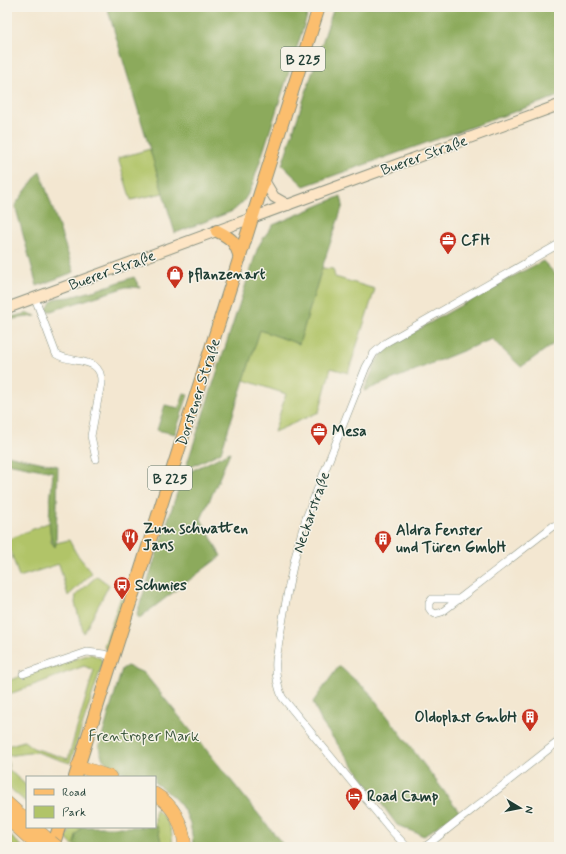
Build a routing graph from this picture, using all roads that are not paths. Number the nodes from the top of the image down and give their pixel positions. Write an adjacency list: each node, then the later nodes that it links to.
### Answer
1 (319, 7): 3 (main road, Dorstener Straße / B 225)
2 (559, 105): 4 (street, Buerer Straße)
3 (265, 182): 4 (street); 5 (main road, Dorstener Straße / B 225)
4 (288, 205): 5 (street, Buerer Straße)
5 (253, 218): 6 (street, Buerer Straße); 8 (main road, Dorstener Straße / B 225)
6 (217, 230): 8 (main road); 9 (street, Buerer Straße)
7 (559, 244): 29 (street, Neckarstraße)
8 (240, 258): 14 (main road, Dorstener Straße / B 225)
9 (35, 298): 10 (street, Buerer Straße); 11 (street)
10 (7, 308)
11 (96, 459)
12 (559, 524): 13 (street)
13 (459, 599)
14 (112, 658): 15 (street); 17 (main road, Dorstener Straße / B 225)
15 (23, 674)
16 (559, 740): 30 (street)
17 (77, 772): 18 (highway)
18 (103, 776)
19 (156, 795): 28 (highway)
20 (7, 803): 24 (highway)
21 (156, 804): 27 (highway)
22 (7, 818): 24 (highway)
23 (59, 828): 25 (main road)
24 (27, 831): 26 (highway, bridge)
25 (53, 847)
26 (57, 847)
27 (177, 847)
28 (185, 847)
29 (407, 847)
30 (425, 847)

